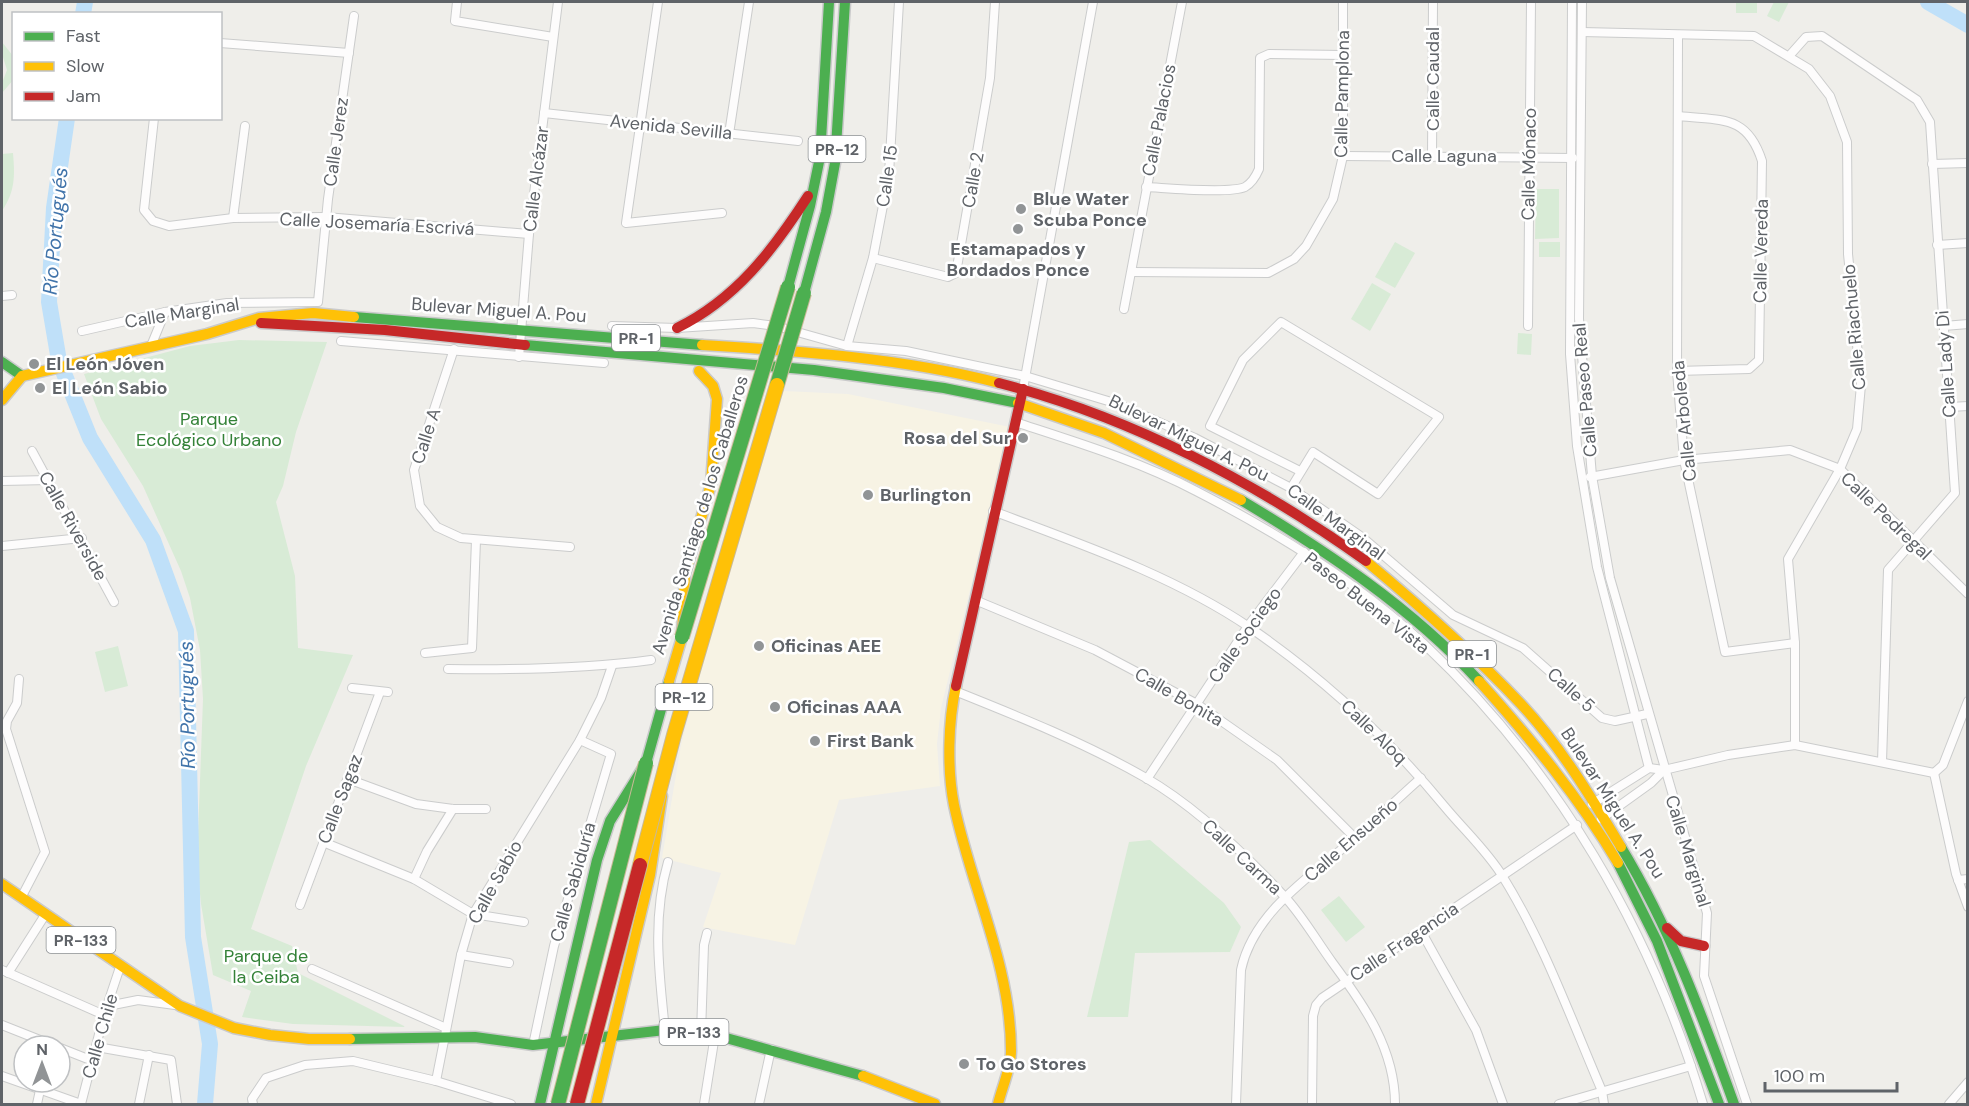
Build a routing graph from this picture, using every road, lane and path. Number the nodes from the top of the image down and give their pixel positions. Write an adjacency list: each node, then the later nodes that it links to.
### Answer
1 (457, 2): 19 (street)
2 (558, 2): 19 (street, Calle Alcázar)
3 (658, 2): 27 (street)
4 (749, 2): 29 (street)
5 (829, 2): 38 (main road, Avenida Santiago de los Caballeros / PR-12)
6 (845, 2): 113 (main road, Avenida Santiago de los Caballeros / PR-12, bridge)
7 (899, 2): 46 (street, Calle 15)
8 (995, 2): 46 (street, Calle 2)
9 (1093, 2): 69 (street)
10 (1182, 2): 39 (street, Calle Palacios)
11 (1343, 2): 22 (street, Calle Pamplona)
12 (1433, 2): 33 (street, Calle Caudal)
13 (1531, 2): 32 (street, Calle Mónaco)
14 (1572, 2): 34 (street, Calle Paseo Real)
15 (1582, 2): 17 (street, Calle Paseo Real)
16 (354, 16): 21 (street, Calle Jerez)
17 (1582, 32): 18 (street, Calle Riachuelo); 35 (street, Calle Paseo Real)
18 (1678, 36): 23 (street, Calle Riachuelo); 25 (street, Calle Arboleda)
19 (554, 37): 24 (street, Calle Alcázar)
20 (222, 43): 21 (street)
21 (348, 53): 41 (street, Calle Jerez)
22 (1343, 55): 31 (street, Calle Pamplona); 39 (street)
23 (1790, 56): 37 (street, Calle Lady Di); 77 (street, Calle Riachuelo)
24 (544, 113): 27 (street, Avenida Sevilla); 43 (street, Calle Alcázar)
25 (1679, 116): 67 (street, Calle Arboleda); 67 (street, Calle Vereda)
26 (154, 120): 42 (street, Calle Josemaría Escrivá)
27 (640, 123): 29 (street, Avenida Sevilla); 40 (street)
28 (245, 126): 42 (street)
29 (729, 134): 30 (street, Avenida Sevilla)
30 (798, 141)
31 (1343, 156): 33 (street, Calle Laguna); 47 (street, Calle Pamplona)
32 (1530, 156): 33 (street, Calle Laguna); 34 (street, Calle Laguna); 54 (street, Calle Mónaco)
33 (1432, 157)
34 (1570, 158): 35 (street, Calle Laguna); 80 (street, Calle Paseo Real)
35 (1581, 158): 79 (street, Calle Paseo Real)
36 (1968, 163): 37 (street)
37 (1932, 164): 45 (street, Calle Lady Di)
38 (814, 187): 57 (main road); 96 (main road, Avenida Santiago de los Caballeros / PR-12, bridge)
39 (1146, 187): 47 (street, Calle Palacios)
40 (722, 213)
41 (326, 217): 42 (street, Calle Josemaría Escrivá); 43 (street, Calle Josemaría Escrivá); 50 (street, Calle Jerez)
42 (232, 218)
43 (529, 234): 60 (street, Calle Alcázar)
44 (1968, 243): 45 (street)
45 (1937, 245): 55 (street, Calle Lady Di)
46 (873, 258): 62 (street, Calle 15)
47 (1132, 272): 51 (street, Calle Palacios)
48 (12, 295): 49 (street)
49 (2, 296)
50 (318, 302): 52 (street, Calle Marginal)
51 (1124, 309)
52 (165, 312): 58 (street, Calle Marginal); 61 (street)
53 (1968, 324): 55 (street)
54 (1528, 326)
55 (1944, 326): 73 (street, Calle Lady Di)
56 (612, 327): 57 (street, Calle Marginal)
57 (677, 328): 62 (street, Calle Marginal)
58 (82, 331)
59 (341, 341): 63 (street)
60 (520, 345): 61 (main road, Bulevar Miguel A. Pou / PR-1); 63 (street); 65 (street); 69 (main road, Bulevar Miguel A. Pou / PR-1); 71 (main road, Bulevar Miguel A. Pou / PR-1)
61 (151, 346): 68 (main road, Bulevar Miguel A. Pou / PR-1)
62 (847, 346): 69 (street, Calle Marginal)
63 (454, 349): 86 (street, Calle A)
64 (2, 362): 68 (main road)
65 (604, 363)
66 (699, 371): 96 (main road, bridge)
67 (1677, 371): 76 (street, Calle Arboleda)
68 (22, 376): 70 (main road)
69 (1024, 382): 71 (main road); 83 (street, Calle Marginal); 120 (main road, Bulevar Miguel A. Pou / PR-1)
70 (2, 400)
71 (1020, 404): 74 (main road); 123 (main road, Bulevar Miguel A. Pou / PR-1)
72 (1968, 406): 73 (street)
73 (1950, 407): 87 (street, Calle Lady Di)
74 (1015, 422): 84 (main road); 90 (street, Paseo Buena Vista)
75 (32, 451): 81 (street, Calle Riverside)
76 (1684, 460): 77 (street, Calle Pedregal); 79 (street, Calle Pedregal); 97 (street, Calle Arboleda)
77 (1840, 470): 87 (street, Calle Pedregal); 97 (street, Calle Riachuelo)
78 (1300, 471): 78 (street); 83 (street)
79 (1592, 476): 80 (street, Calle Pedregal); 107 (street, Calle Paseo Real)
80 (1582, 478): 108 (street, Calle Paseo Real)
81 (49, 480): 82 (street); 85 (street, Calle Riverside)
82 (2, 481)
83 (1291, 488): 95 (street, Calle Marginal)
84 (993, 511): 92 (main road); 94 (street, Calle Aloq)
85 (82, 538): 88 (street); 93 (street, Calle Riverside)
86 (476, 540): 89 (street, Calle A); 98 (street)
87 (1915, 543): 91 (street, Calle Pedregal); 111 (street, Calle Lady Di)
88 (2, 546)
89 (570, 548)
90 (1304, 552): 94 (street, Calle Sociego); 125 (street, Paseo Buena Vista)
91 (1968, 594)
92 (975, 600): 104 (main road); 106 (street, Calle Bonita)
93 (114, 602)
94 (1248, 626): 106 (street, Calle Sociego); 117 (street, Calle Aloq)
95 (1502, 636): 108 (street, Calle 5)
96 (682, 637): 112 (main road, Avenida Santiago de los Caballeros / PR-12)
97 (1795, 643): 110 (street, Calle Riachuelo)
98 (425, 653)
99 (651, 660): 100 (street)
100 (612, 666): 101 (street); 109 (street, Calle Sabio)
101 (448, 669)
102 (19, 679): 135 (street)
103 (352, 688): 118 (street, Calle Sagaz)
104 (955, 691): 119 (street, Calle Carma); 184 (main road)
105 (1968, 701): 116 (street)
106 (1197, 704): 119 (street, Calle Sociego); 126 (street, Calle Bonita)
107 (1647, 714): 108 (street, Calle 5); 115 (street, Calle Paseo Real)
108 (1637, 716): 114 (street, Calle Paseo Real)
109 (580, 740): 138 (street, Calle Sabio); 161 (street, Calle Sabiduría)
110 (1795, 745): 111 (street); 115 (street)
111 (1882, 762): 116 (street)
112 (646, 763): 160 (main road, bridge); 178 (main road, Avenida Santiago de los Caballeros / PR-12, bridge)
113 (664, 768): 159 (main road, bridge); 179 (main road, Avenida Santiago de los Caballeros / PR-12, bridge)
114 (1649, 768): 115 (street); 120 (street)
115 (1664, 770): 124 (street); 144 (street, Calle Marginal)
116 (1934, 773): 132 (street)
117 (1421, 778): 126 (street, Calle Ensueño); 129 (street, Calle Aloq)
118 (348, 779): 121 (street); 127 (street, Calle Sagaz)
119 (1148, 779): 134 (street, Calle Carma)
120 (1595, 802): 123 (street); 124 (main road, Bulevar Miguel A. Pou / PR-1)
121 (453, 809): 122 (street); 130 (street)
122 (486, 809)
123 (1583, 810): 124 (main road, Bulevar Miguel A. Pou / PR-1)
124 (1599, 821): 141 (main road, Bulevar Miguel A. Pou / PR-1); 192 (main road, Bulevar Miguel A. Pou / PR-1)
125 (1577, 825): 129 (street, Calle Fragancia); 167 (street, Paseo Buena Vista)
126 (1355, 838): 134 (street, Calle Ensueño)
127 (323, 842): 130 (street); 136 (street, Calle Sagaz)
128 (668, 862): 155 (street)
129 (1502, 876): 142 (street, Calle Fragancia); 170 (street, Calle Aloq)
130 (414, 879): 138 (street)
131 (1968, 879): 132 (street)
132 (1958, 880): 137 (street)
133 (2, 884): 135 (main road, PR-133)
134 (1285, 897): 150 (street, Calle Carma); 185 (street, Calle Ensueño)
135 (21, 898): 139 (main road, PR-133)
136 (300, 905)
137 (1968, 907)
138 (473, 914): 140 (street); 145 (street, Calle Sabio)
139 (45, 915): 147 (main road, PR-133); 149 (street)
140 (524, 922)
141 (1667, 928): 144 (main road); 193 (main road, Bulevar Miguel A. Pou / PR-1)
142 (1421, 931): 150 (street, Calle Fragancia); 188 (street)
143 (707, 933): 158 (street)
144 (1704, 946): 194 (street, Calle Marginal)
145 (460, 955): 146 (street); 156 (street, Calle Sabio)
146 (509, 963)
147 (120, 967): 151 (street, Calle Chile); 152 (main road, PR-133)
148 (312, 969): 156 (street)
149 (5, 972): 153 (street)
150 (1346, 981): 186 (street, Calle Fragancia); 187 (street, Calle Carma)
151 (108, 1006): 152 (street); 153 (street, Calle Chile)
152 (180, 1006): 156 (main road, PR-133)
153 (104, 1015): 162 (street, Calle Chile)
154 (2, 1025): 157 (street)
155 (665, 1030): 158 (main road, PR-133); 159 (main road, PR-133)
156 (444, 1032): 161 (main road, PR-133); 168 (street, Calle Sabio)
157 (25, 1034)
158 (708, 1034): 163 (main road, PR-133); 181 (street)
159 (613, 1036): 160 (main road, PR-133); 180 (main road)
160 (552, 1044): 161 (main road, PR-133); 177 (main road)
161 (533, 1045)
162 (97, 1047): 165 (street); 166 (street, Calle Chile)
163 (771, 1049): 182 (street); 183 (main road, PR-133)
164 (72, 1053): 166 (street)
165 (149, 1055): 173 (street); 174 (street)
166 (93, 1061): 172 (street, Calle Chile)
167 (1691, 1066): 170 (street); 191 (street, Paseo Buena Vista)
168 (435, 1081): 175 (street); 176 (street)
169 (1968, 1082): 195 (street)
170 (1602, 1090): 189 (street); 190 (street, Calle Aloq)
171 (52, 1094): 172 (street)
172 (81, 1104)
173 (140, 1104)
174 (177, 1104)
175 (253, 1104)
176 (511, 1104)
177 (540, 1104)
178 (558, 1104)
179 (577, 1104)
180 (596, 1104)
181 (704, 1104)
182 (759, 1104)
183 (935, 1104)
184 (998, 1104)
185 (1236, 1104)
186 (1312, 1104)
187 (1395, 1104)
188 (1503, 1104)
189 (1559, 1104)
190 (1604, 1104)
191 (1703, 1104)
192 (1719, 1104)
193 (1734, 1104)
194 (1747, 1104)
195 (1949, 1104)

